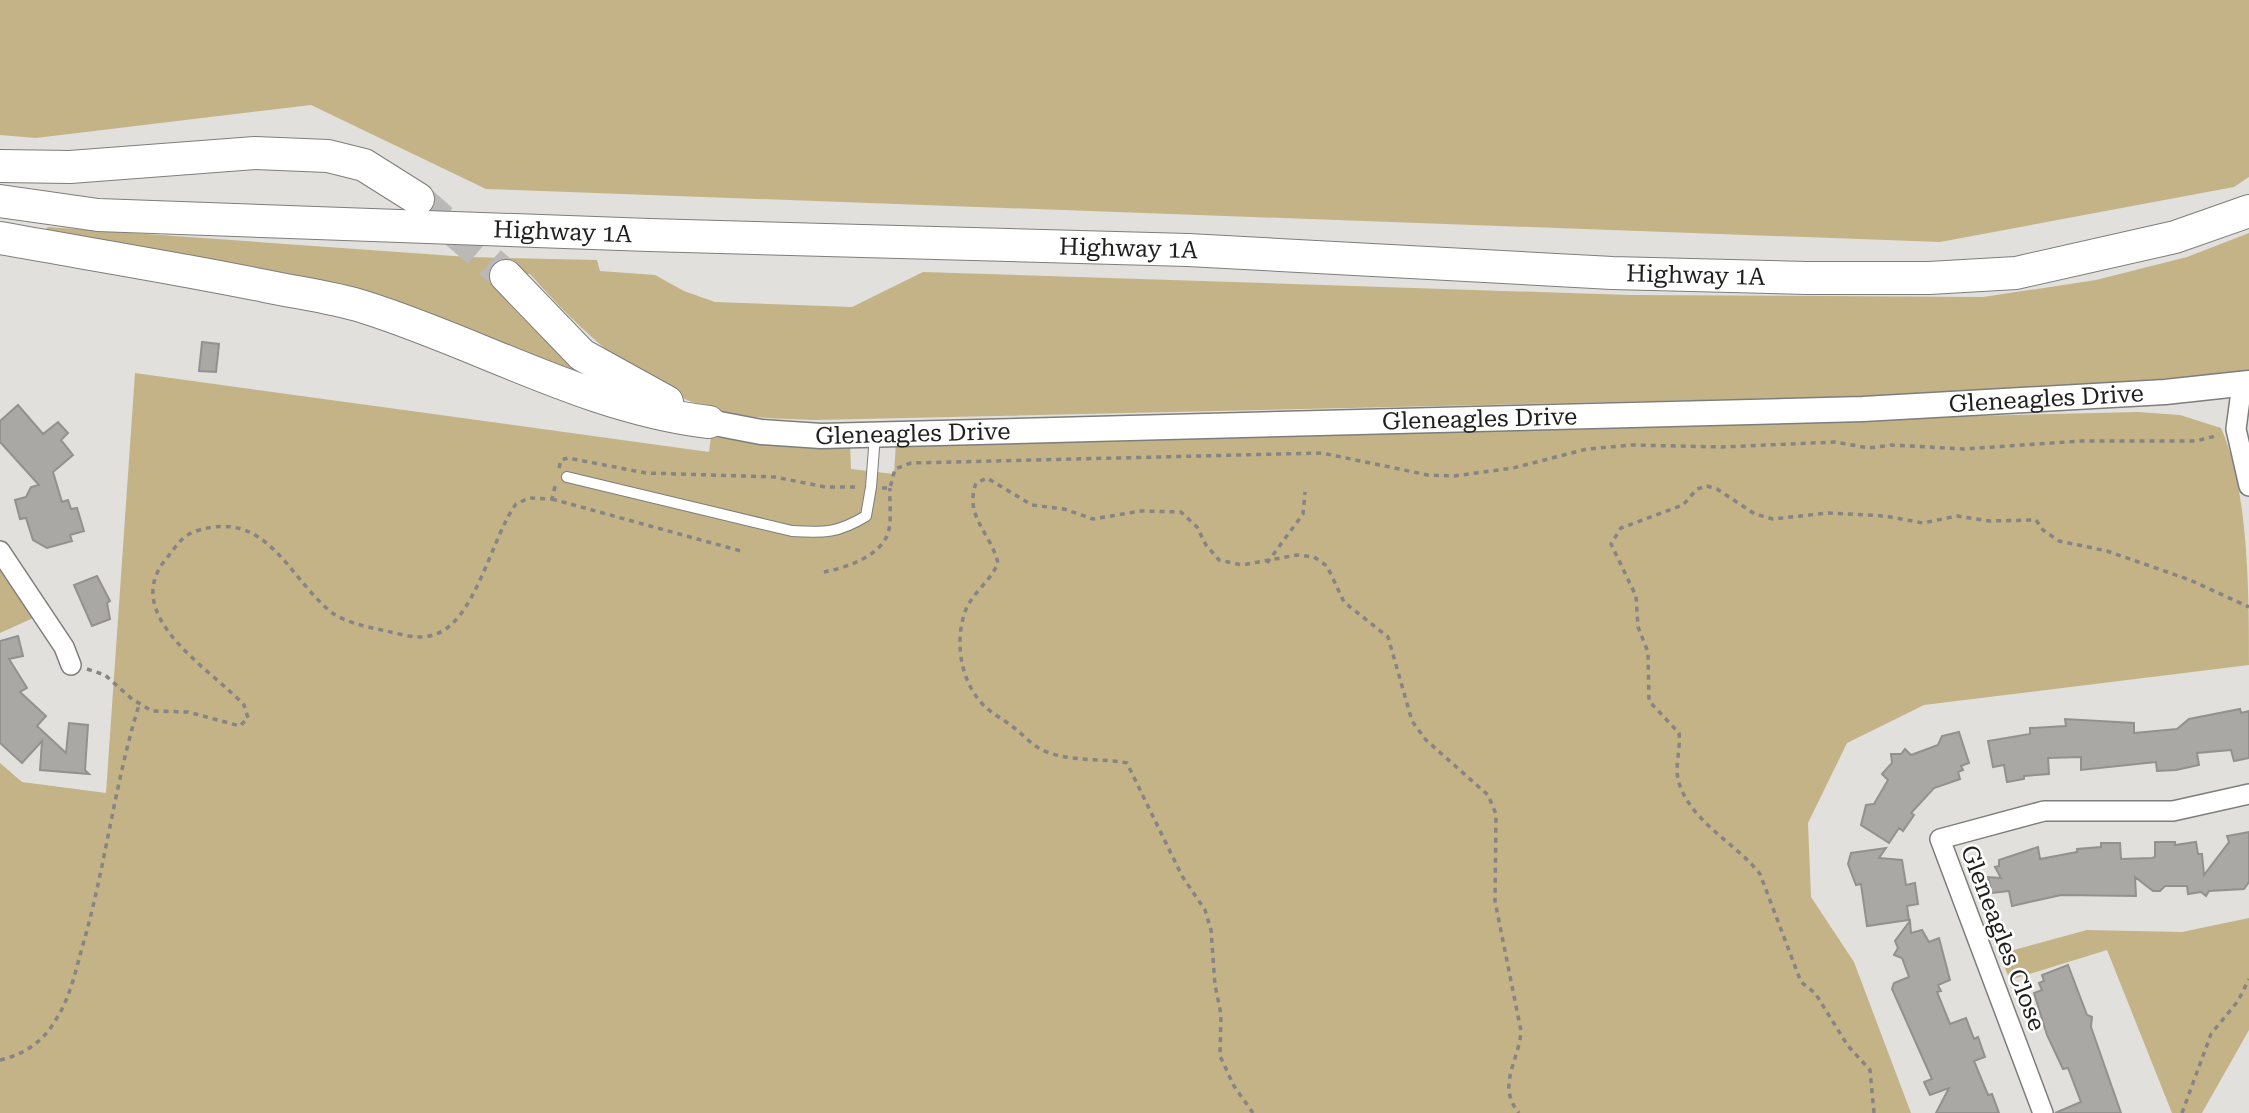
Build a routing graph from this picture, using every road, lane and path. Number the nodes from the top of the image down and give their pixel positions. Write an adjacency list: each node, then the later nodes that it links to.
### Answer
1 (0, 166): 2 (main road)
2 (418, 200)
3 (0, 201): 4 (main road, Highway 1A)
4 (2249, 211)
5 (0, 238): 8 (main road)
6 (506, 276): 8 (main road)
7 (2247, 388): 9 (street); 10 (street, Gleneagles Drive)
8 (709, 422): 10 (street, Gleneagles Drive)
9 (2229, 431): 12 (street); 14 (path)
10 (875, 435): 13 (lane)
11 (567, 477): 13 (lane)
12 (2249, 486)
13 (871, 487): 14 (path); 16 (path)
14 (890, 488): 20 (path)
15 (1305, 492): 19 (path)
16 (552, 499): 18 (path); 23 (path)
17 (0, 551): 22 (street)
18 (741, 551)
19 (1267, 563): 27 (path); 28 (path)
20 (824, 572)
21 (2249, 607): 29 (path)
22 (71, 665): 23 (path)
23 (139, 705): 26 (path)
24 (2249, 794): 30 (street, Gleneagles Close)
25 (2249, 979): 31 (path)
26 (0, 1060)
27 (1253, 1113)
28 (1519, 1113)
29 (1874, 1113)
30 (2043, 1113)
31 (2182, 1113)

